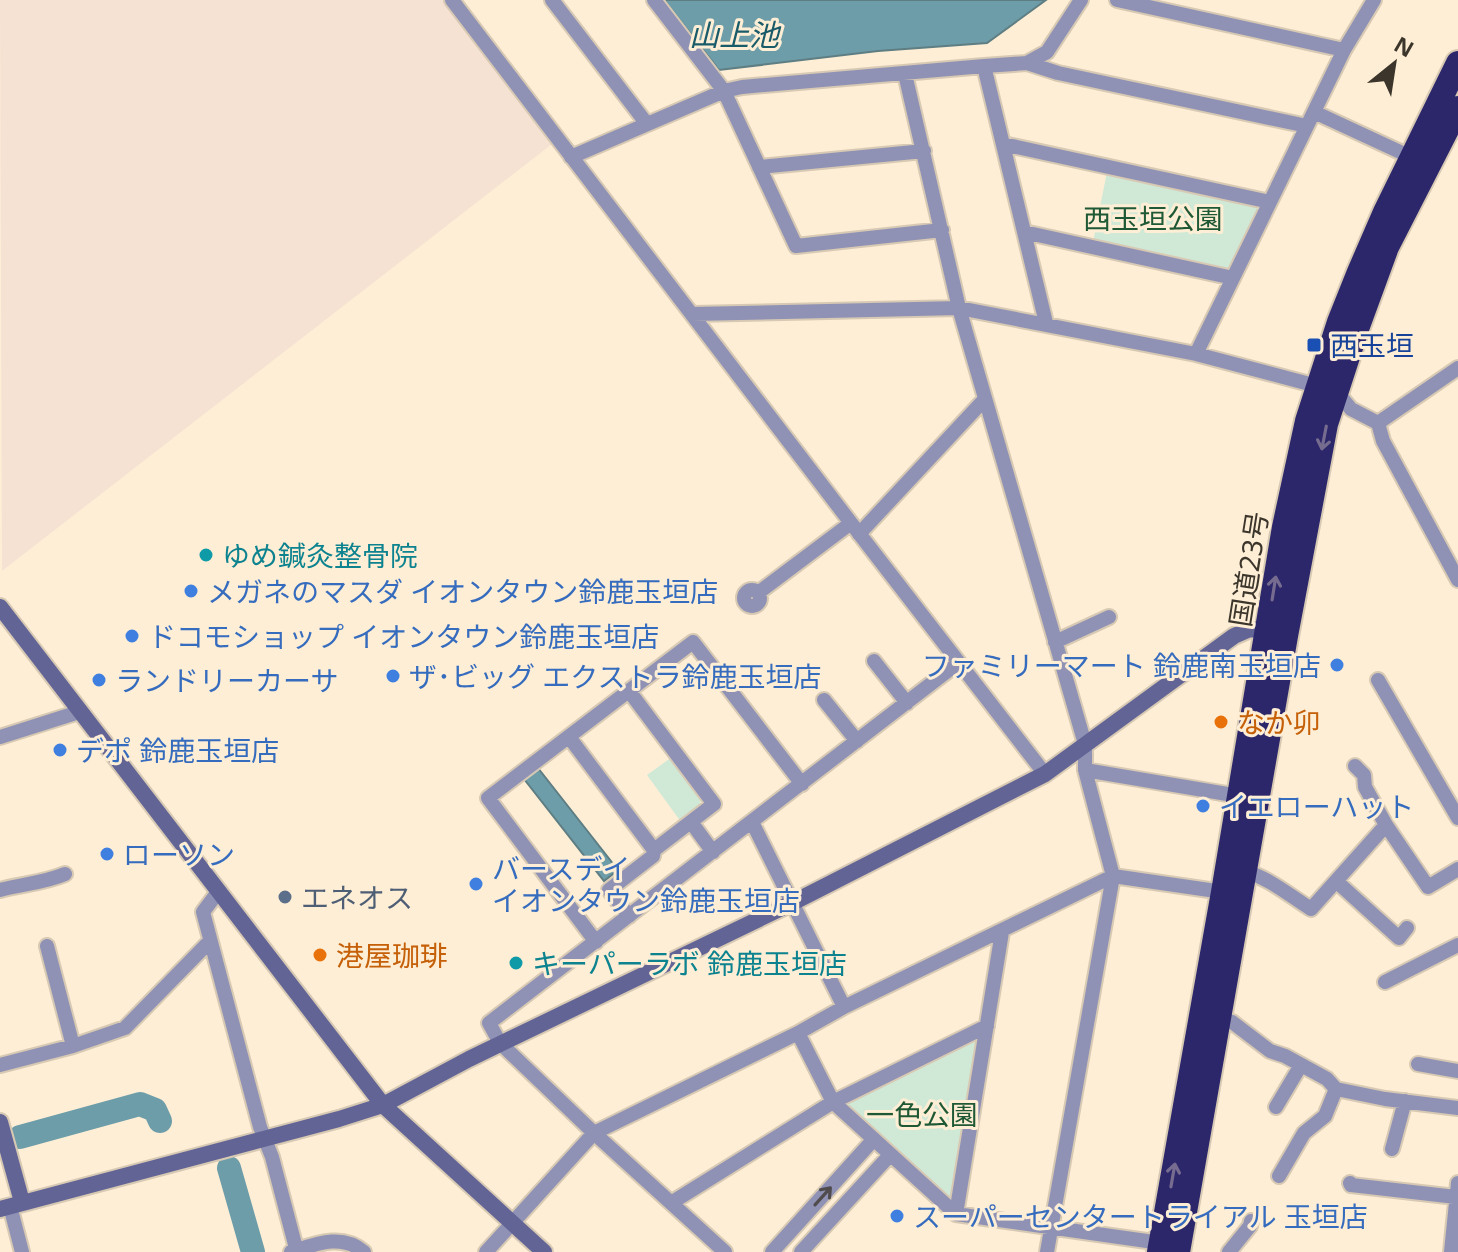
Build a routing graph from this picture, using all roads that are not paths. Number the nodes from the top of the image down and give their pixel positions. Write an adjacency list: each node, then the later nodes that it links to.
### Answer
1 (452, 0): 19 (street)
2 (552, 0): 15 (street)
3 (654, 0): 12 (street)
4 (1081, 0): 8 (street)
5 (1117, 0): 7 (street)
6 (1374, 0): 7 (street)
7 (1344, 50): 14 (street)
8 (1027, 63): 10 (street); 16 (street)
9 (1458, 63): 20 (highway, 国道23号)
10 (984, 66): 11 (street); 17 (street)
11 (905, 74): 12 (street); 18 (street)
12 (724, 91): 15 (street); 21 (street)
13 (1458, 108): 31 (highway, 国道23号)
14 (1314, 112): 16 (street); 20 (street)
15 (647, 124): 19 (street)
16 (1307, 126): 22 (street)
17 (1003, 144): 22 (street); 24 (street)
18 (924, 151): 21 (street); 23 (street)
19 (571, 157): 27 (street)
20 (1411, 157): 31 (highway, 国道23号)
21 (759, 167): 23 (street)
22 (1270, 202): 25 (street)
23 (942, 230): 26 (street)
24 (1024, 232): 25 (street); 28 (street)
25 (1233, 278): 29 (street)
26 (959, 308): 27 (street); 28 (street); 32 (street)
27 (692, 314): 34 (street)
28 (1046, 323): 29 (street)
29 (1196, 354): 31 (street)
30 (1458, 368): 33 (street)
31 (1326, 388): 33 (street); 39 (highway, 国道23号)
32 (984, 400): 34 (street); 40 (street)
33 (1378, 423): 35 (street)
34 (855, 528): 36 (street); 42 (street)
35 (1458, 580)
36 (758, 593)
37 (0, 607): 47 (street)
38 (1109, 617): 40 (street)
39 (1277, 633): 51 (street); 56 (highway, 国道23号); 64 (highway, 国道23号)
40 (1055, 642): 51 (street)
41 (874, 661): 46 (street)
42 (958, 663): 46 (street); 54 (street)
43 (1378, 680): 57 (street)
44 (629, 691): 49 (street); 55 (street); 58 (street)
45 (824, 700): 50 (street)
46 (907, 703): 50 (street)
47 (79, 712): 48 (street); 69 (street)
48 (0, 737)
49 (569, 737): 61 (street); 76 (street)
50 (857, 741): 55 (street)
51 (1085, 744): 53 (street); 54 (street)
52 (1355, 766): 60 (street)
53 (1085, 770): 56 (street); 66 (street)
54 (1045, 774): 71 (street)
55 (802, 784): 59 (street)
56 (1239, 796): 70 (highway, 国道23号)
57 (1458, 818)
58 (691, 822): 61 (street); 62 (street)
59 (752, 822): 62 (street); 71 (street)
60 (1386, 825): 63 (street); 67 (street)
61 (654, 850): 72 (street)
62 (713, 852): 72 (street)
63 (1458, 869)
64 (1244, 871): 67 (street); 81 (highway, 国道23号)
65 (65, 874): 68 (street)
66 (1113, 876): 70 (street); 74 (street); 110 (street)
67 (1336, 881): 73 (street)
68 (0, 890)
69 (218, 892): 75 (street); 93 (street)
70 (1223, 892): 112 (highway, 国道23号, one-way to 70)
71 (792, 903): 80 (street); 84 (street)
72 (629, 916): 76 (street)
73 (1407, 928)
74 (1002, 932): 80 (street); 82 (street)
75 (210, 941): 85 (street); 98 (street)
76 (596, 942): 84 (street)
77 (1458, 945): 79 (street)
78 (47, 946): 85 (street)
79 (1385, 982)
80 (844, 1007): 83 (street)
81 (1219, 1018): 88 (street); 112 (highway, 国道23号)
82 (987, 1026): 92 (street); 107 (street)
83 (798, 1033): 92 (street); 97 (street)
84 (500, 1043): 93 (street); 97 (street)
85 (73, 1046): 87 (street)
86 (1418, 1064): 89 (street)
87 (0, 1065)
88 (1301, 1065): 90 (street); 94 (street)
89 (1458, 1071)
90 (1336, 1089): 91 (street); 102 (street)
91 (1405, 1101): 95 (street); 100 (street)
92 (833, 1102): 99 (street); 105 (street)
93 (383, 1105): 98 (street); 109 (street)
94 (1276, 1107)
95 (1458, 1108)
96 (0, 1122): 106 (street)
97 (594, 1133): 105 (street); 109 (street)
98 (264, 1139): 106 (street); 113 (street)
99 (874, 1139): 101 (street); 119 (street, one-way to 99)
100 (1392, 1149)
101 (890, 1155): 107 (street); 120 (street)
102 (1279, 1176)
103 (1350, 1183): 104 (street)
104 (1457, 1197): 111 (street)
105 (671, 1203): 118 (street)
106 (11, 1206): 114 (street)
107 (956, 1214): 110 (street)
108 (1251, 1221): 122 (street)
109 (512, 1223): 116 (street); 117 (street)
110 (1052, 1229): 112 (street); 121 (street)
111 (1454, 1245)
112 (1166, 1249)
113 (295, 1251): 115 (street)
114 (22, 1252)
115 (364, 1252)
116 (486, 1252)
117 (544, 1252)
118 (725, 1252)
119 (772, 1252)
120 (801, 1252)
121 (1047, 1252)
122 (1229, 1252)

